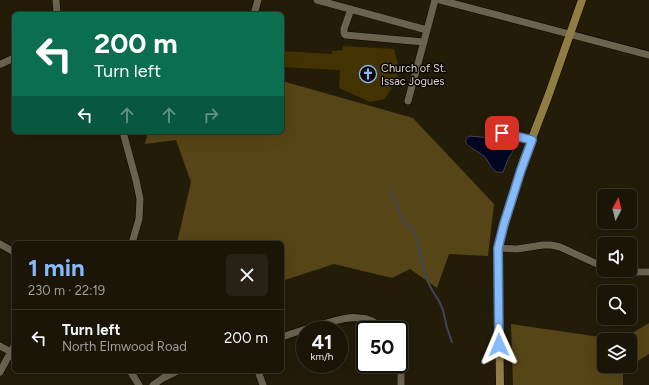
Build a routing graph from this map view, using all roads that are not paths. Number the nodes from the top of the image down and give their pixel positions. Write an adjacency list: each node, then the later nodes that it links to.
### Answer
1 (56, 0): 8 (street)
2 (258, 0): 9 (street)
3 (317, 0): 7 (street)
4 (435, 0): 10 (street)
5 (440, 0): 11 (street)
6 (582, 0): 11 (main road)
7 (351, 9): 10 (street); 12 (street)
8 (57, 12)
9 (255, 12)
10 (427, 30): 12 (street)
11 (570, 34): 13 (street); 19 (main road)
12 (424, 42): 16 (street)
13 (649, 55)
14 (12, 59): 15 (street)
15 (1, 64)
16 (408, 102)
17 (502, 133): 19 (street)
18 (124, 134): 20 (street)
19 (532, 140): 22 (main road)
20 (133, 241)
21 (0, 244): 23 (street)
22 (498, 248): 24 (street); 41 (main road)
23 (12, 251)
24 (597, 263)
25 (637, 272): 26 (street)
26 (649, 272)
27 (372, 321): 28 (street)
28 (284, 336)
29 (0, 346): 30 (street)
30 (12, 349)
31 (12, 351): 32 (street)
32 (0, 372)
33 (131, 373): 37 (street)
34 (173, 373): 38 (street)
35 (259, 373): 39 (street)
36 (401, 373): 40 (street)
37 (139, 385)
38 (153, 385)
39 (263, 385)
40 (401, 385)
41 (500, 385)

